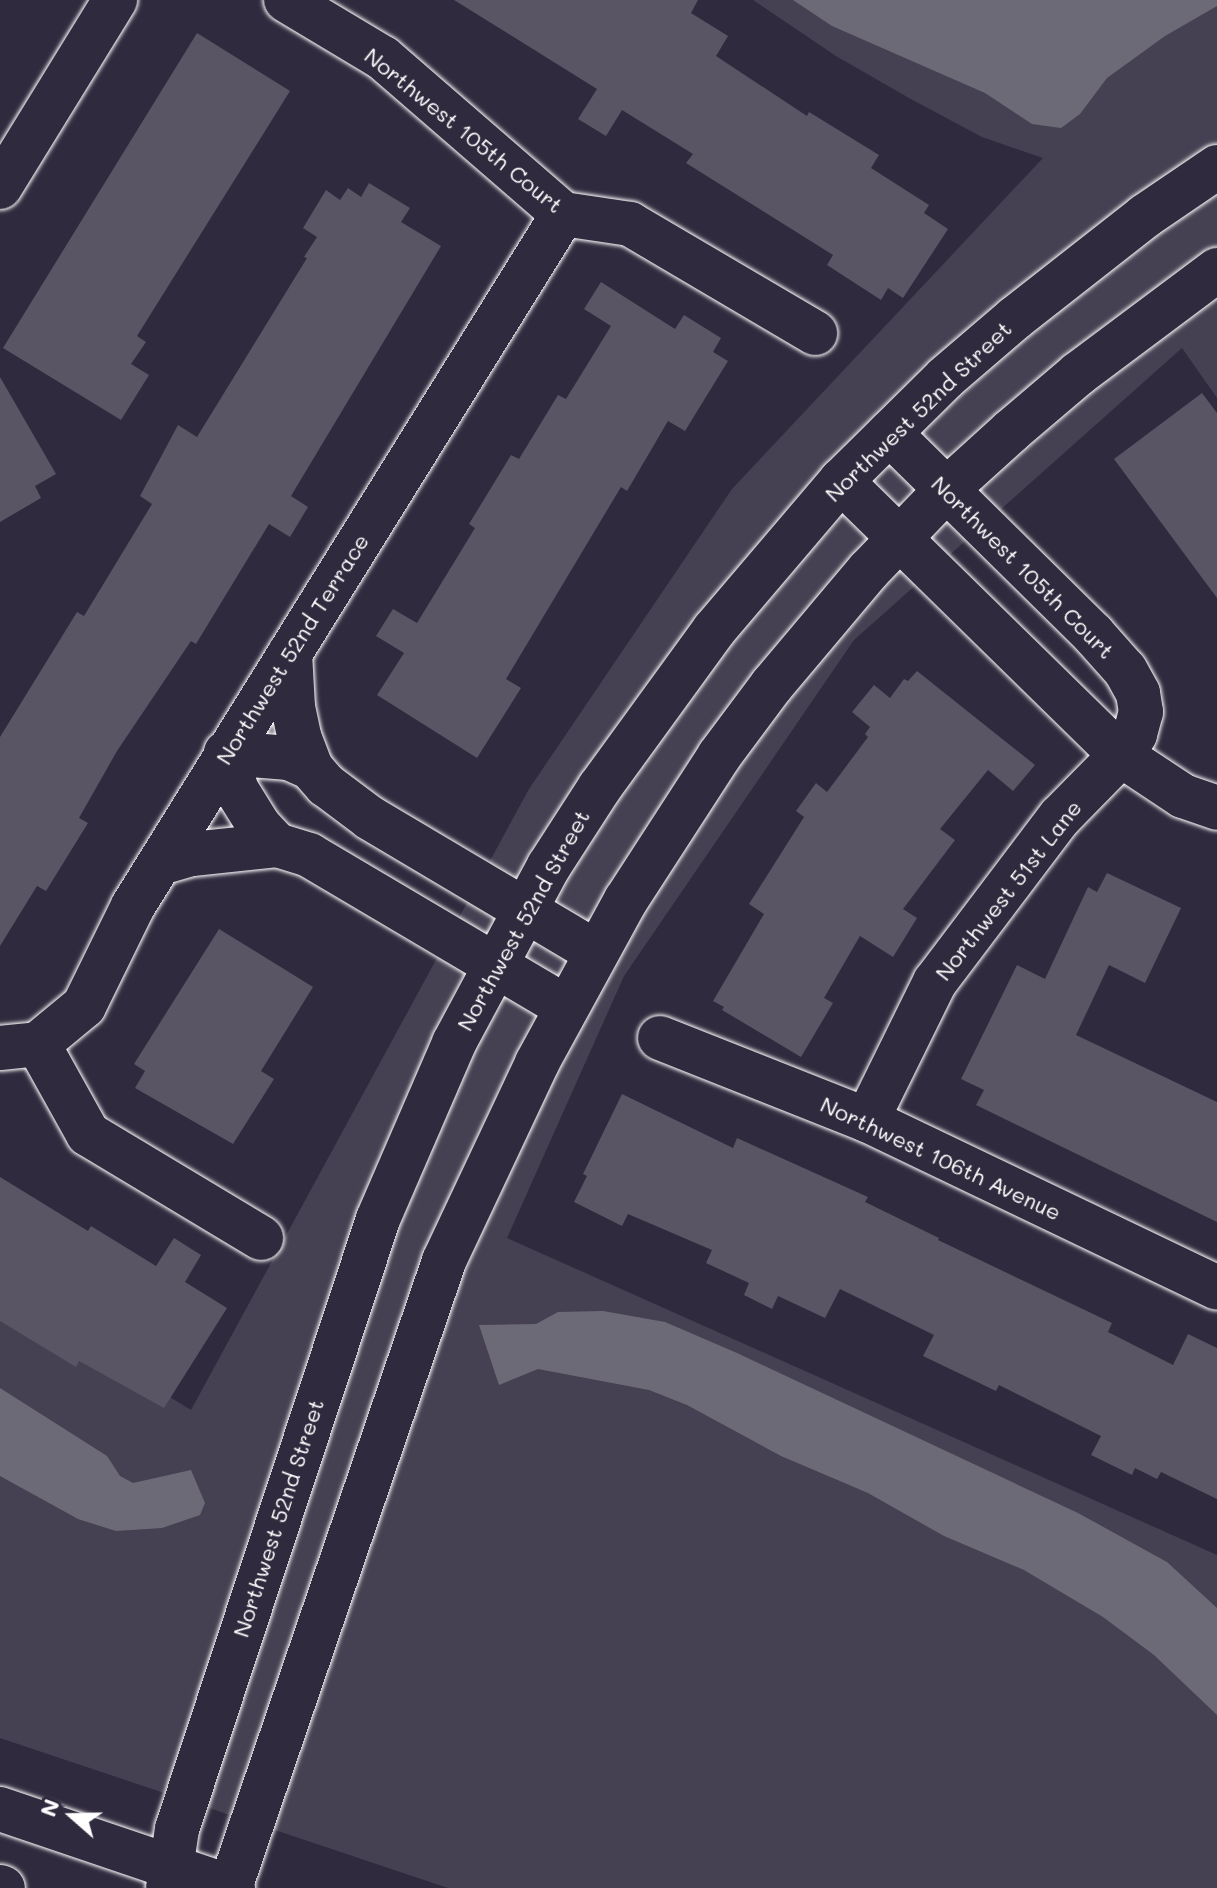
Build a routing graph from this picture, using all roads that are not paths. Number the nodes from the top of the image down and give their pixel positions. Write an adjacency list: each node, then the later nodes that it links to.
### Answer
1 (115, 0): 4 (street)
2 (286, 0): 5 (street, Northwest 105th Court)
3 (1217, 167): 8 (street, Northwest 52nd Street)
4 (0, 187)
5 (563, 214): 7 (street, Northwest 105th Court); 13 (street, Northwest 52nd Terrace)
6 (1217, 270): 10 (street)
7 (815, 333)
8 (889, 433): 9 (street, Northwest 52nd Street); 10 (street, Northwest 105th Court)
9 (841, 481): 11 (street); 22 (street, Northwest 52nd Street)
10 (946, 490): 11 (street); 12 (street, Northwest 105th Court)
11 (900, 538): 14 (street); 23 (street)
12 (1077, 618): 14 (street); 16 (street, Northwest 105th Court)
13 (290, 653): 15 (street, Northwest 52nd Terrace); 17 (street)
14 (1032, 665): 16 (street)
15 (226, 753): 17 (street); 20 (street); 21 (street, Northwest 52nd Terrace)
16 (1121, 755): 19 (street); 28 (street, Northwest 51st Lane)
17 (311, 768): 18 (street)
18 (344, 798): 20 (street); 22 (street)
19 (1217, 808)
20 (293, 850): 21 (street); 24 (street)
21 (160, 863): 27 (street, Northwest 52nd Terrace)
22 (525, 909): 23 (street); 24 (street, Northwest 52nd Street)
23 (596, 952): 25 (street)
24 (494, 966): 25 (street); 32 (street, Northwest 52nd Street)
25 (566, 1007): 33 (street)
26 (660, 1038): 28 (street, Northwest 106th Avenue)
27 (19, 1046): 29 (street)
28 (867, 1120): 30 (street, Northwest 106th Avenue)
29 (261, 1238)
30 (1217, 1288)
31 (0, 1809): 32 (street)
32 (169, 1877): 33 (street)
33 (231, 1888)

